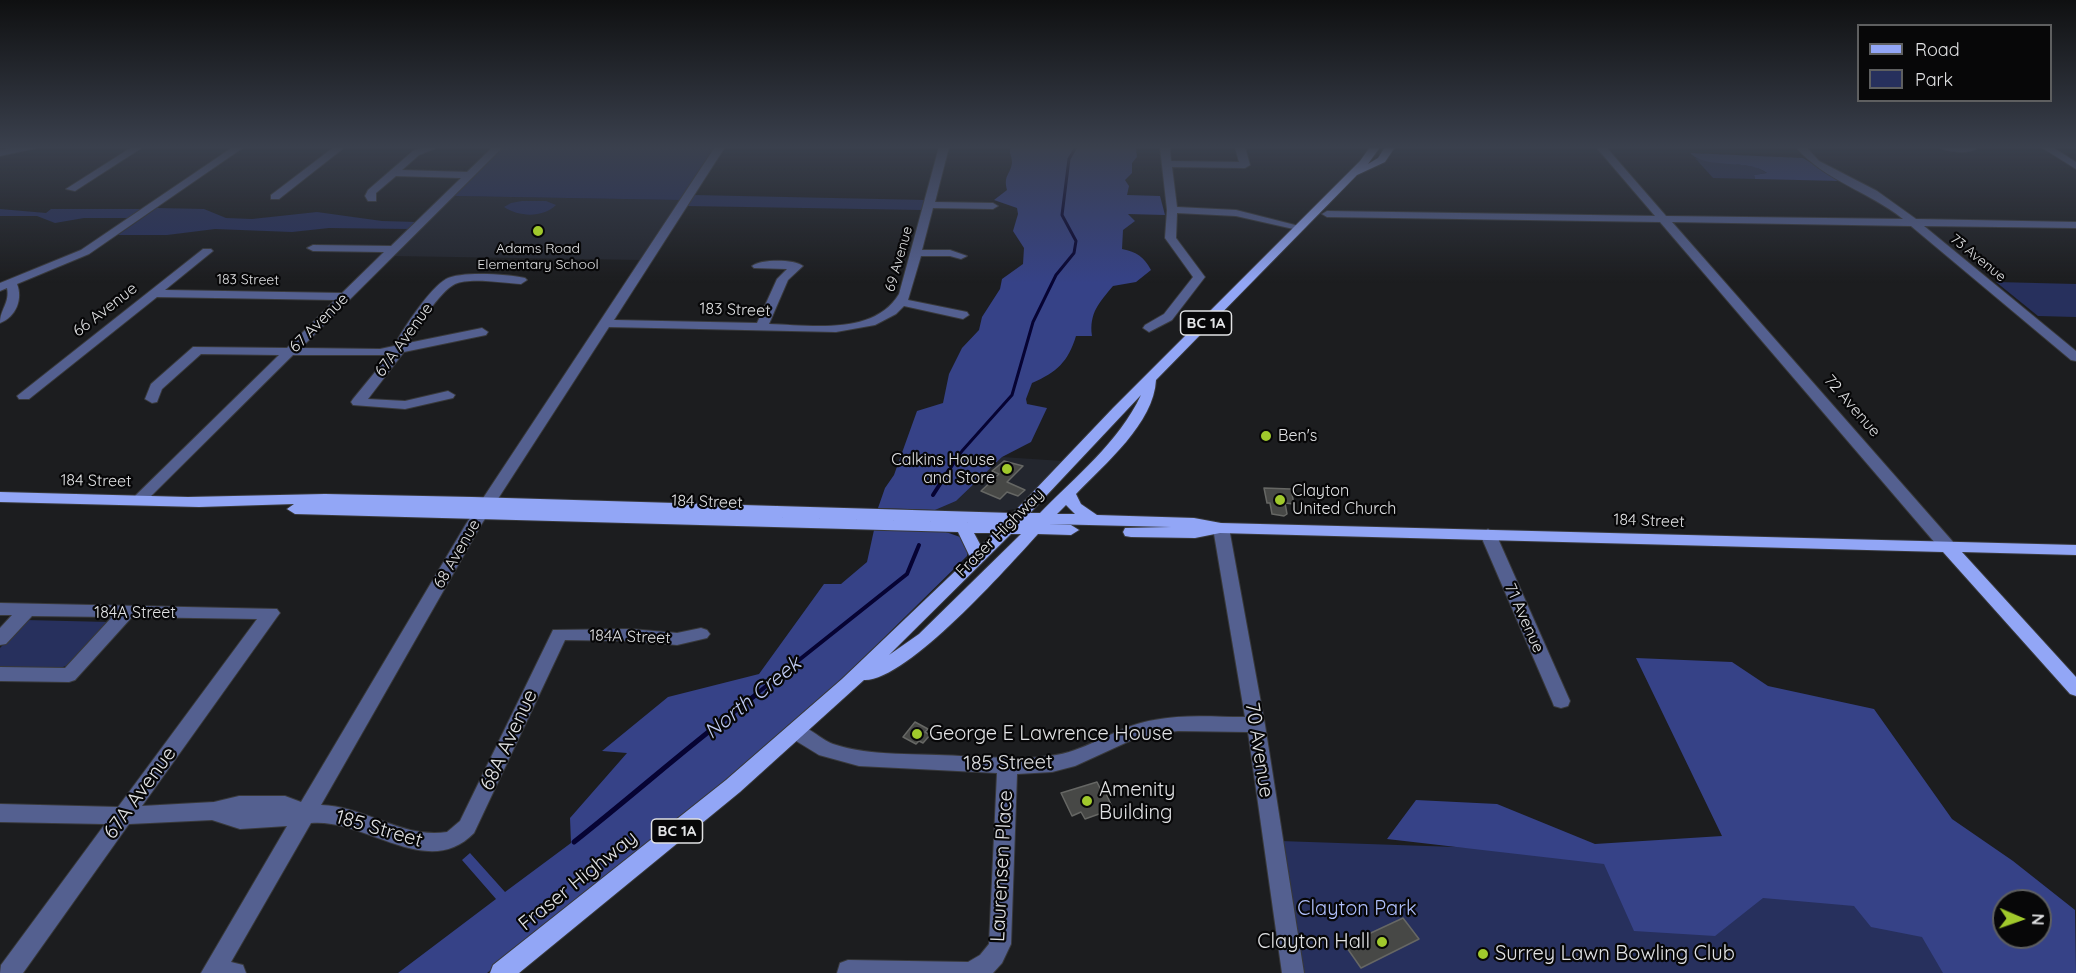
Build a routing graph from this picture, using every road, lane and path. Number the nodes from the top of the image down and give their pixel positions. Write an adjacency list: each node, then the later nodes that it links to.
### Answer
1 (172, 192): 29 (street)
2 (281, 192): 11 (street)
3 (372, 192): 12 (street)
4 (452, 192): 23 (street, 67 Avenue)
5 (690, 192): 35 (street, 68 Avenue)
6 (932, 192): 13 (street, 69 Avenue)
7 (1170, 192): 15 (street)
8 (1641, 192): 18 (street, 72 Avenue)
9 (1870, 192): 19 (street, 73 Avenue)
10 (1333, 193): 16 (street); 21 (main road, Fraser Highway / BC 1A)
11 (275, 197)
12 (372, 199)
13 (929, 205): 14 (street); 25 (street, 69 Avenue)
14 (993, 206)
15 (1172, 210): 21 (street); 38 (street)
16 (1361, 213): 17 (street); 18 (street)
17 (1327, 214)
18 (1663, 218): 19 (street); 59 (street, 72 Avenue)
19 (1913, 222): 20 (street); 42 (street, 73 Avenue)
20 (2076, 225)
21 (1299, 227): 43 (main road, Fraser Highway / BC 1A)
22 (313, 248): 23 (street)
23 (393, 249): 31 (street, 67 Avenue)
24 (207, 251): 30 (street, 66 Avenue)
25 (916, 253): 26 (street); 32 (street, 69 Avenue)
26 (961, 256)
27 (758, 266): 37 (street)
28 (521, 280): 40 (street, 67A Avenue)
29 (5, 285): 34 (street)
30 (152, 293): 31 (street, 183 Street); 45 (street, 66 Avenue)
31 (344, 297): 41 (street, 67 Avenue)
32 (902, 302): 33 (street); 36 (street, 69 Avenue)
33 (963, 315)
34 (0, 319)
35 (603, 323): 37 (street, 183 Street); 50 (street, 68 Avenue)
36 (865, 324): 37 (street, 183 Street)
37 (761, 328)
38 (1149, 328)
39 (482, 332): 40 (street)
40 (398, 350): 41 (street); 44 (street, 67A Avenue)
41 (290, 351): 46 (street); 49 (street, 67 Avenue)
42 (2076, 357)
43 (1150, 380): 47 (main road, Fraser Highway); 54 (main road, Fraser Highway / BC 1A)
44 (448, 395)
45 (24, 396)
46 (152, 399)
47 (1068, 493): 53 (main road); 55 (main road, Fraser Highway)
48 (0, 497): 49 (main road, 184 Street)
49 (140, 499): 50 (main road, 184 Street)
50 (484, 508): 51 (main road, 184 Street); 52 (main road, 184 Street); 77 (street, 68 Avenue)
51 (723, 508): 52 (main road); 54 (main road, 184 Street)
52 (696, 520): 56 (main road, 184 Street)
53 (1095, 521): 55 (main road, 184 Street); 57 (main road, 184 Street)
54 (1012, 523): 55 (main road, 184 Street); 56 (main road, 184 Street); 61 (main road, Fraser Highway / BC 1A)
55 (1039, 524): 57 (main road, 184 Street); 70 (main road, Fraser Highway)
56 (963, 527): 61 (main road)
57 (1221, 528): 58 (main road, 184 Street); 73 (street, 70 Avenue)
58 (1488, 534): 59 (main road, 184 Street); 72 (street, 71 Avenue)
59 (1948, 547): 60 (main road, 184 Street); 71 (main road, 72 Avenue)
60 (2076, 550)
61 (979, 558): 70 (main road, Fraser Highway / BC 1A)
62 (0, 609): 63 (street, 184A Street)
63 (26, 611): 64 (street, 184A Street); 68 (street)
64 (126, 613): 65 (street, 184A Street); 69 (street)
65 (271, 613): 78 (street, 67A Avenue)
66 (559, 634): 67 (street, 184A Street); 79 (street, 68A Avenue)
67 (701, 634)
68 (0, 639)
69 (0, 674)
70 (848, 684): 74 (main road, Fraser Highway / BC 1A)
71 (2076, 689)
72 (1561, 701)
73 (1256, 725): 75 (street, 185 Street); 84 (street, 70 Avenue)
74 (795, 731): 75 (street, 185 Street); 83 (main road, Fraser Highway / BC 1A)
75 (1007, 766): 80 (street, Laurensen Place)
76 (0, 813): 78 (street)
77 (306, 813): 78 (street, 185 Street); 79 (street, 185 Street); 82 (street, 68 Avenue)
78 (123, 816): 81 (street, 67A Avenue)
79 (452, 841)
80 (848, 971)
81 (9, 973)
82 (220, 973)
83 (501, 973)
84 (1293, 973)

